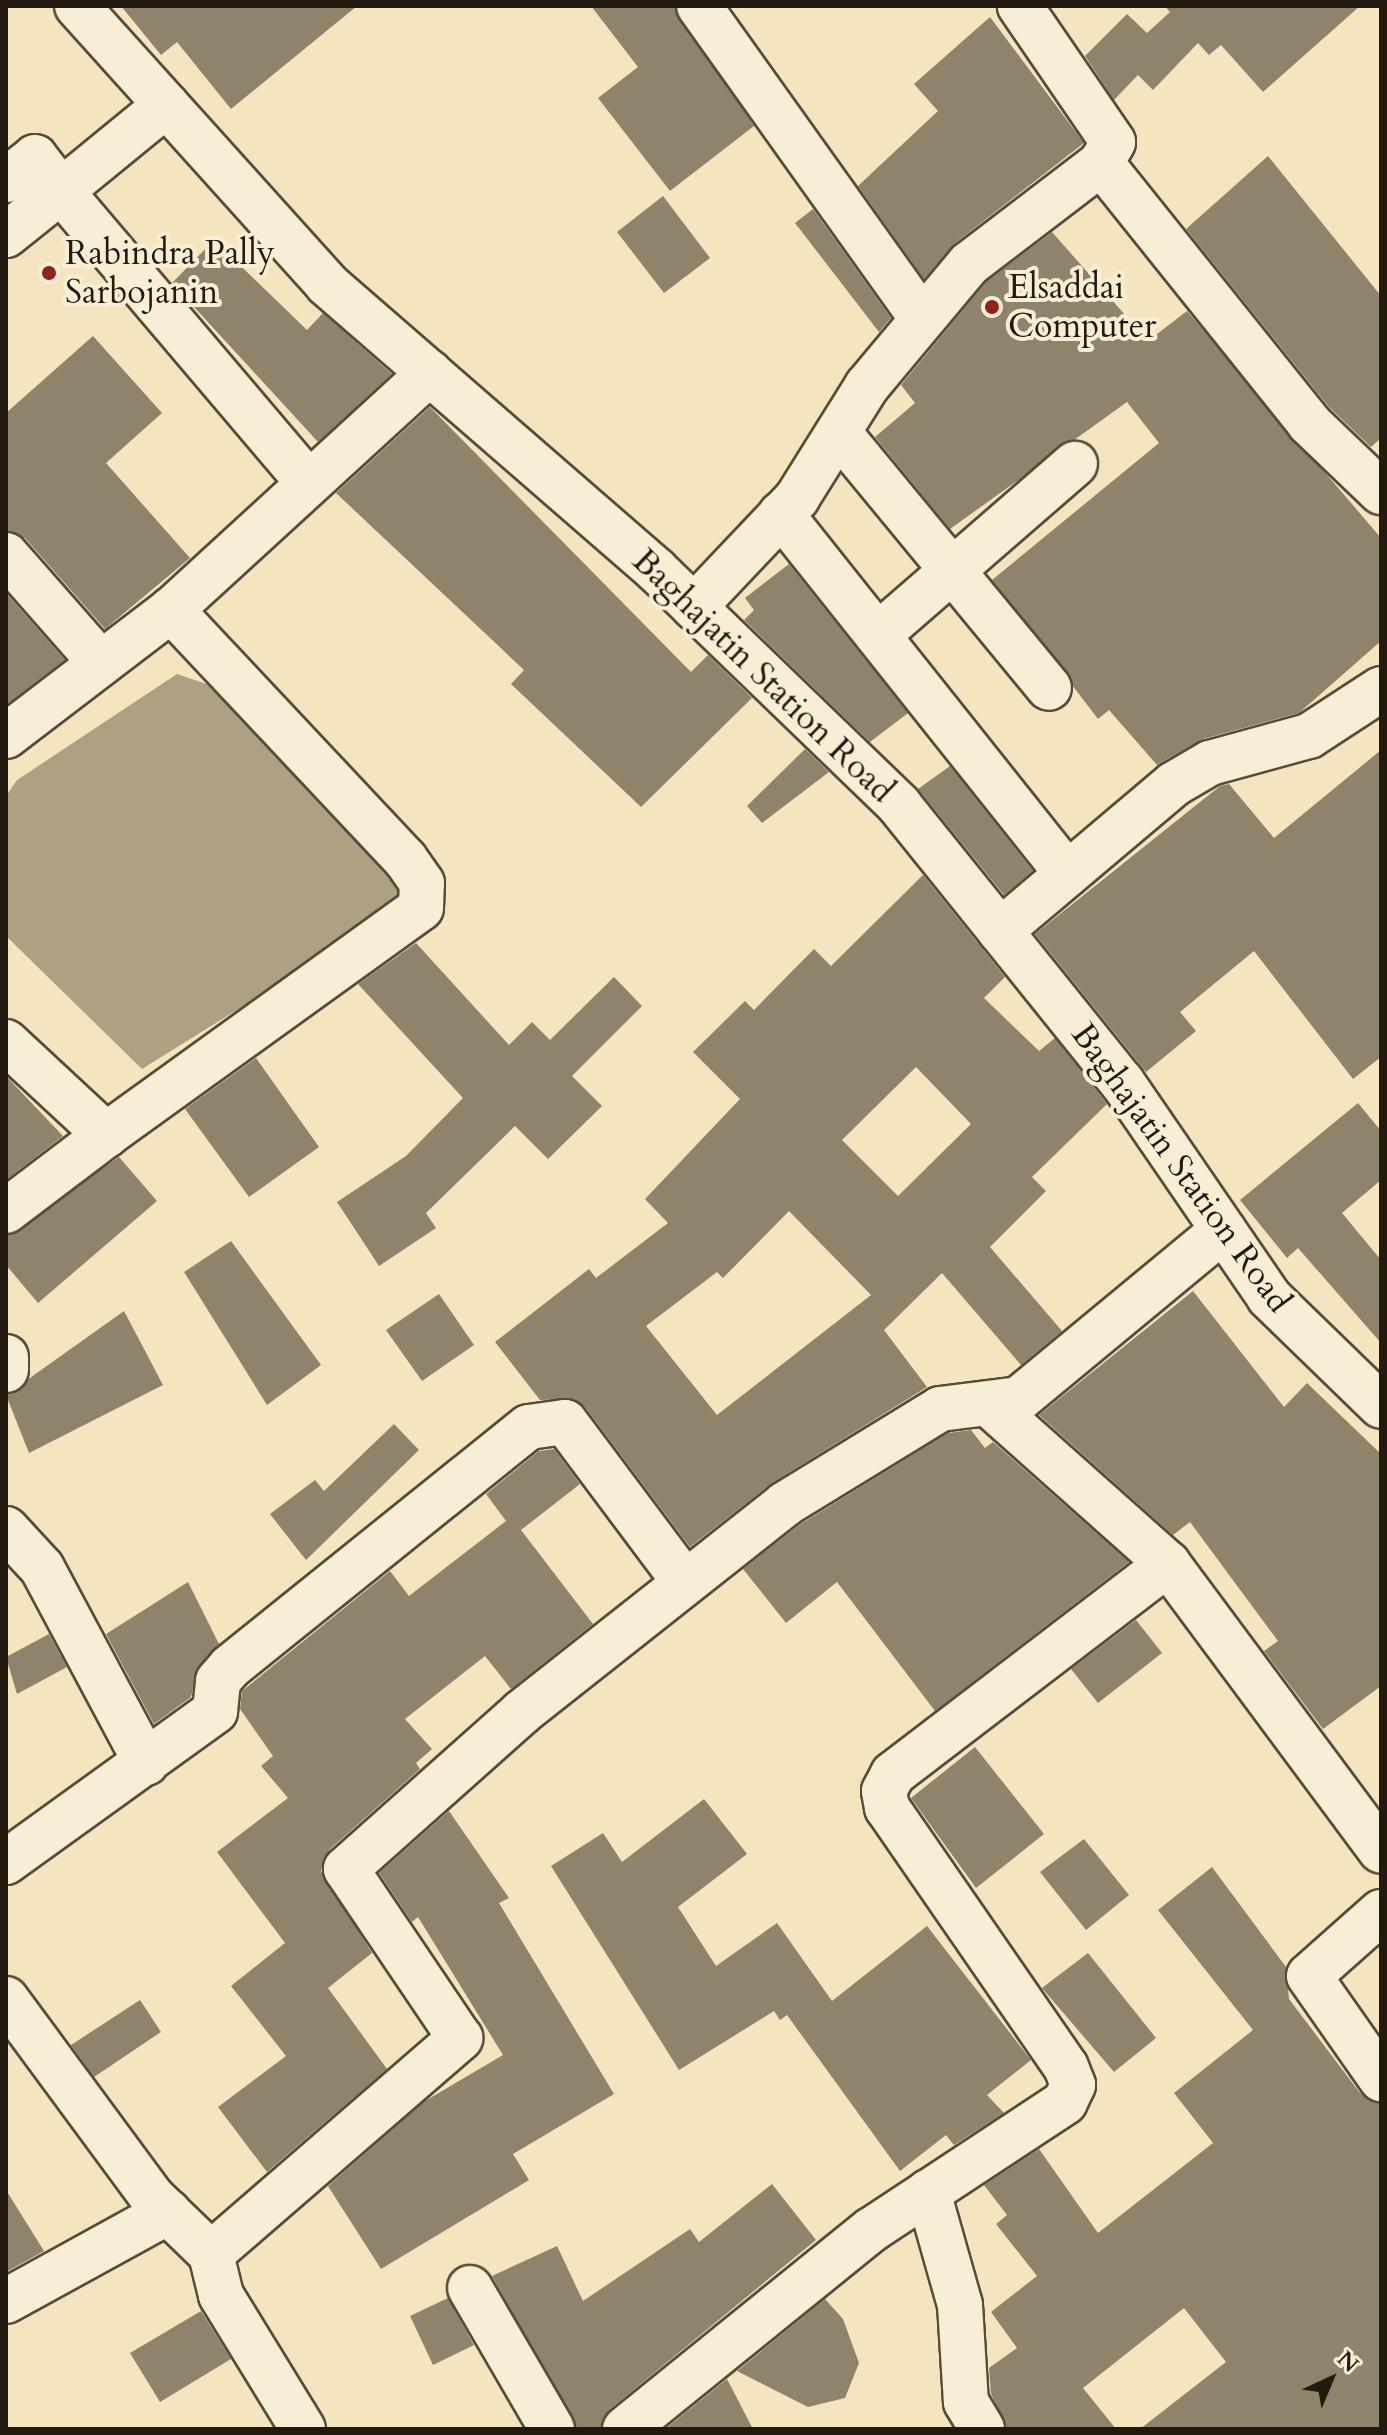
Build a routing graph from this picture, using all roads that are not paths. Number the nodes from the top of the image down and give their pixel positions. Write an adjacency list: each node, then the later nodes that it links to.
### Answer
1 (77, 6): 4 (street, Baghajatin Station Road)
2 (699, 6): 9 (street)
3 (1020, 6): 5 (street)
4 (166, 105): 7 (street); 10 (street, Baghajatin Station Road)
5 (1101, 163): 9 (street); 14 (street)
6 (6, 180): 7 (street)
7 (61, 191): 8 (street); 13 (street)
8 (6, 235)
9 (922, 319): 11 (street)
10 (430, 373): 13 (street); 18 (street, Baghajatin Station Road)
11 (839, 433): 15 (street); 17 (street)
12 (1075, 464): 17 (street)
13 (309, 483): 19 (street)
14 (1381, 492)
15 (781, 514): 18 (street); 20 (street)
16 (6, 555): 21 (street)
17 (951, 567): 20 (street); 22 (street)
18 (694, 607): 26 (street, Baghajatin Station Road)
19 (171, 610): 21 (street); 28 (street)
20 (878, 635): 25 (street)
21 (101, 663): 24 (street)
22 (1049, 688)
23 (1381, 689): 25 (street)
24 (7, 733)
25 (1067, 874): 26 (street)
26 (1000, 931): 30 (street, Baghajatin Station Road)
27 (6, 1042): 28 (street)
28 (106, 1135): 29 (street)
29 (6, 1211)
30 (1223, 1230): 33 (street, Baghajatin Station Road); 34 (street)
31 (6, 1357): 32 (street)
32 (6, 1370)
33 (1381, 1406)
34 (992, 1407): 36 (street); 37 (street)
35 (6, 1529): 38 (street)
36 (1168, 1564): 39 (street); 44 (street)
37 (683, 1580): 38 (street); 46 (street)
38 (146, 1763): 40 (street)
39 (1381, 1851)
40 (6, 1862)
41 (1381, 1912): 43 (street)
42 (6, 1999): 45 (street)
43 (1381, 2079)
44 (928, 2192): 51 (street); 52 (street)
45 (168, 2212): 46 (street); 48 (street)
46 (211, 2254): 49 (street)
47 (470, 2288): 50 (street)
48 (6, 2301)
49 (303, 2429)
50 (552, 2429)
51 (625, 2429)
52 (982, 2429)

